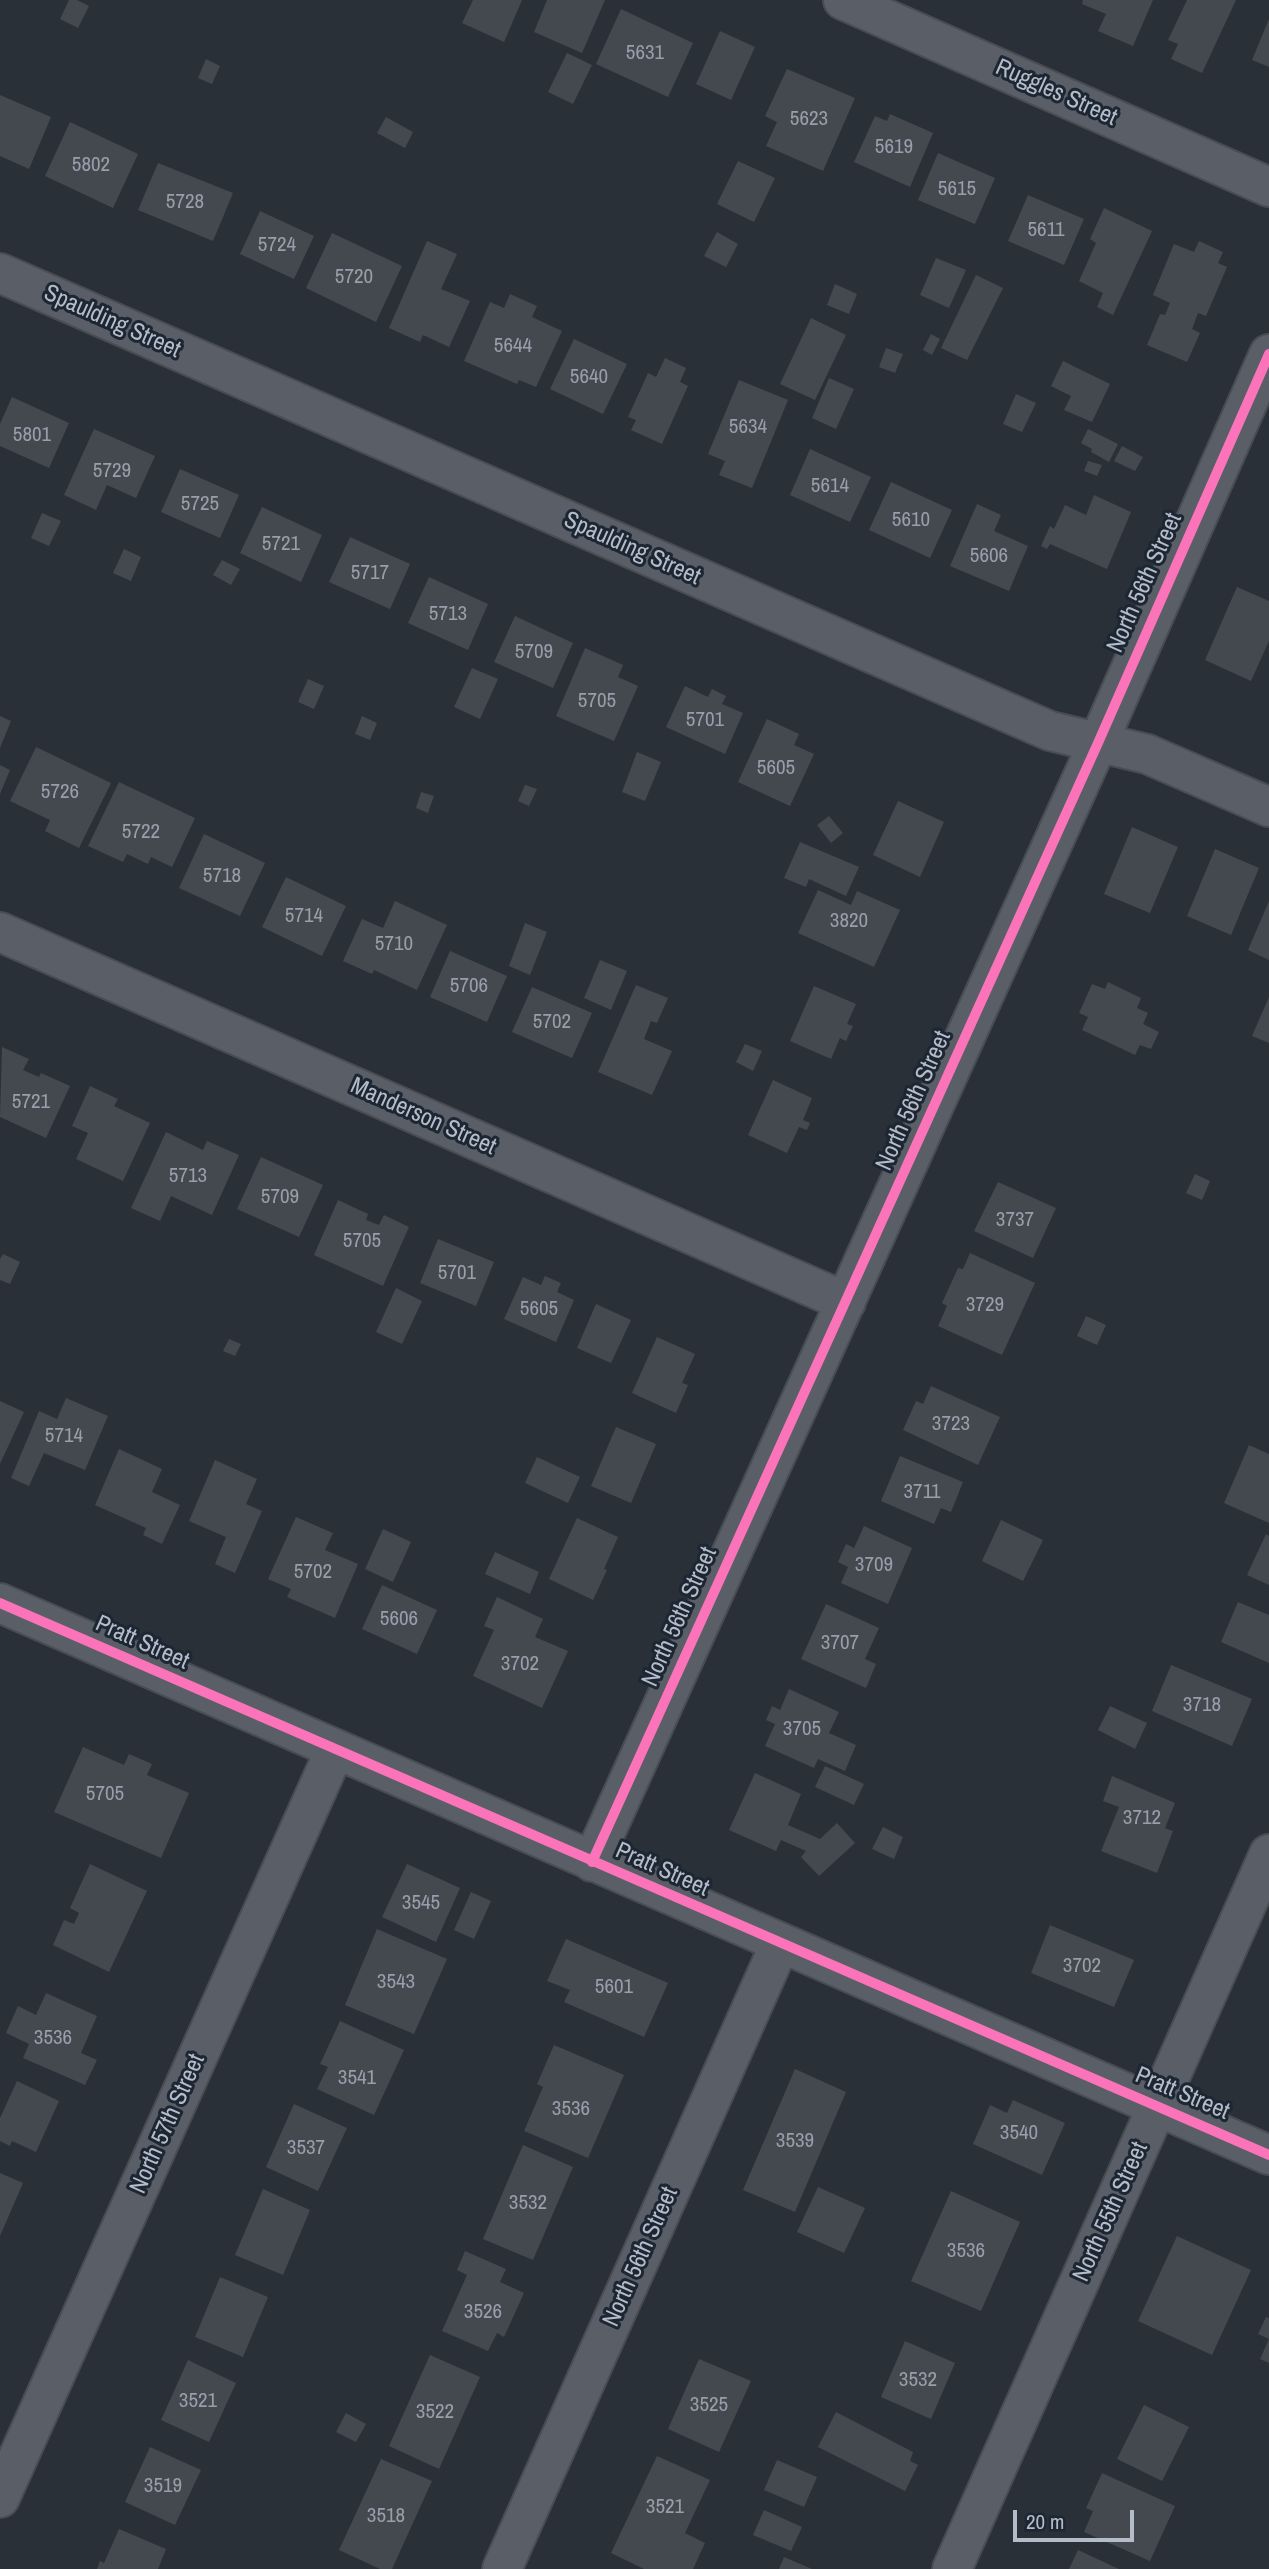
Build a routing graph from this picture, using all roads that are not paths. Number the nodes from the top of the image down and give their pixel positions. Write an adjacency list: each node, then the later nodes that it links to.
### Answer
1 (843, 0): 2 (street, Ruggles Street)
2 (1269, 187)
3 (0, 273): 5 (street, Spaulding Street)
4 (1269, 354): 5 (street, North 56th Street)
5 (1098, 743): 6 (street, Spaulding Street); 8 (street, North 56th Street)
6 (1269, 807)
7 (0, 932): 8 (street, Manderson Street)
8 (846, 1302): 12 (street, North 56th Street)
9 (0, 1603): 10 (street, Pratt Street)
10 (335, 1750): 12 (street, Pratt Street); 16 (street, North 57th Street)
11 (1269, 1854): 14 (street, North 55th Street)
12 (593, 1862): 13 (street, Pratt Street)
13 (780, 1944): 14 (street, Pratt Street); 17 (street, North 56th Street)
14 (1157, 2106): 15 (street, Pratt Street); 18 (street, North 55th Street)
15 (1269, 2155)
16 (0, 2498)
17 (502, 2569)
18 (952, 2569)

